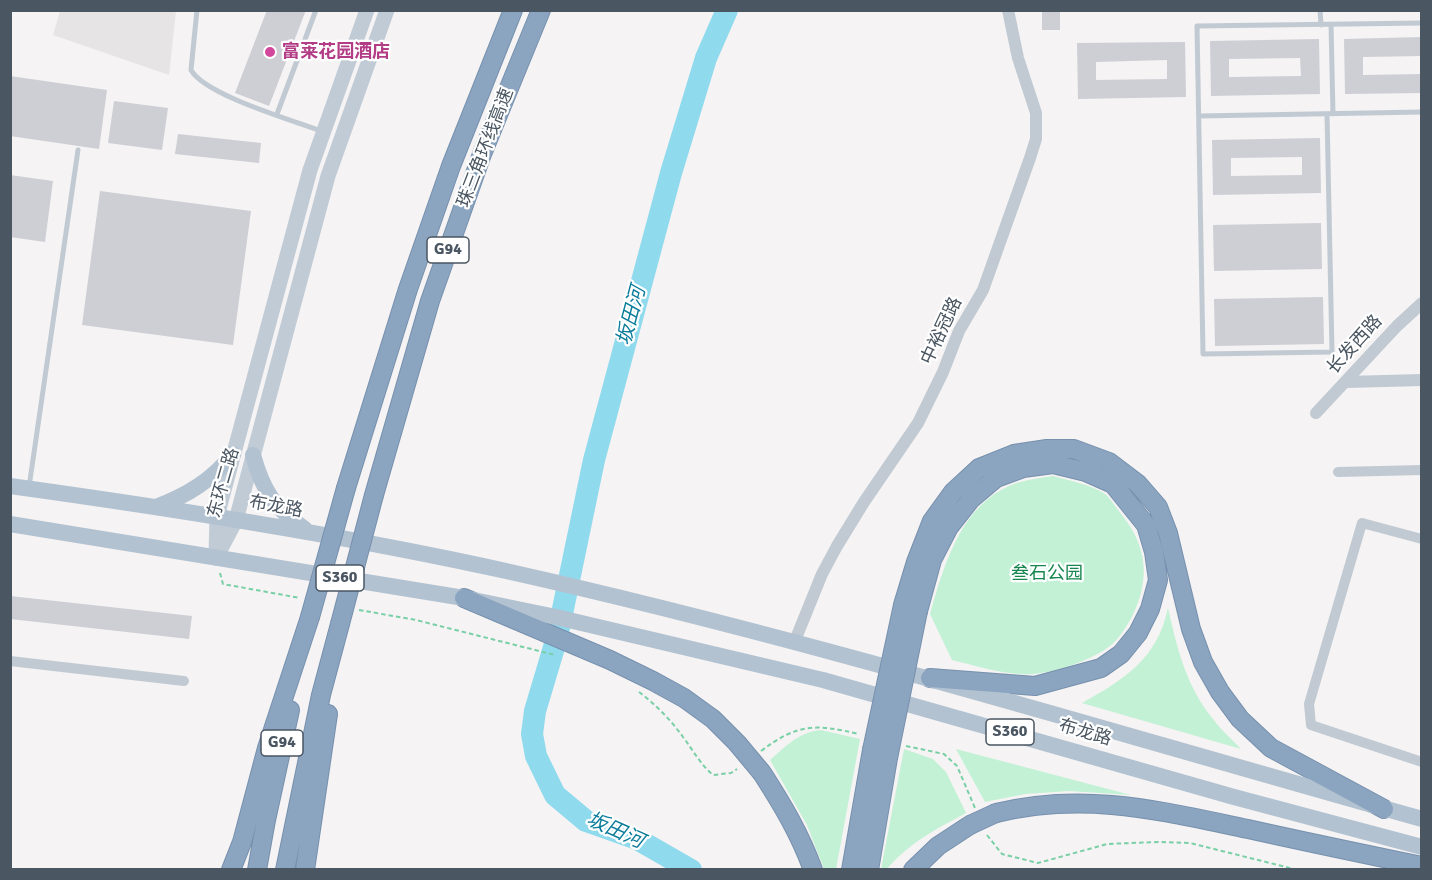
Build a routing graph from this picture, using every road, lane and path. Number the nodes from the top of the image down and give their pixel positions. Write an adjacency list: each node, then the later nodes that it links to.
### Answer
1 (197, 10): 13 (lane)
2 (316, 10): 13 (lane)
3 (367, 10): 16 (main road, 东环二路)
4 (387, 10): 23 (main road, 东环二路)
5 (513, 10): 39 (highway, 珠三角环线高速 / G94, bridge)
6 (541, 10): 43 (highway, 珠三角环线高速 / G94, bridge)
7 (1008, 10): 40 (street, 中裕冠路)
8 (1320, 10): 10 (lane)
9 (1422, 23): 11 (lane)
10 (1321, 24): 11 (lane); 15 (lane)
11 (1331, 24): 14 (lane)
12 (1422, 112): 14 (lane)
13 (277, 114): 16 (lane)
14 (1330, 114): 15 (lane); 15 (lane)
15 (1199, 116)
16 (324, 132): 22 (main road, 东环二路)
17 (78, 150): 27 (lane)
18 (1422, 303): 20 (street, 长发西路)
19 (1422, 380): 20 (street)
20 (1347, 382): 21 (street, 长发西路)
21 (1316, 413)
22 (233, 454): 28 (main road); 29 (main road, 东环二路)
23 (253, 455): 30 (main road, 东环二路); 32 (main road)
24 (1422, 470): 25 (street)
25 (1338, 472)
26 (10, 486): 27 (main road, 布龙路 / S360)
27 (28, 489): 28 (main road, 布龙路 / S360)
28 (155, 507): 29 (main road, 布龙路 / S360)
29 (217, 517): 30 (main road, 布龙路 / S360); 34 (main road, 东环二路)
30 (236, 520): 32 (main road, 布龙路 / S360); 34 (main road, 东环二路)
31 (10, 524): 34 (main road, S360)
32 (311, 533): 40 (main road, 布龙路 / S360)
33 (1422, 539): 51 (street)
34 (216, 558): 35 (main road, S360); 36 (path)
35 (464, 597): 56 (main road, 布龙路 / S360); 62 (highway, bridge)
36 (302, 599)
37 (911, 608): 44 (highway); 50 (highway, bridge); 53 (highway)
38 (359, 610): 41 (path)
39 (310, 617): 58 (highway); 59 (highway, G94)
40 (794, 643): 44 (main road, 布龙路 / S360)
41 (531, 648)
42 (10, 661): 45 (street)
43 (328, 670): 60 (highway, G94); 61 (highway)
44 (930, 678): 53 (main road, 布龙路 / S360)
45 (183, 681)
46 (635, 689): 52 (path)
47 (859, 734): 49 (path)
48 (904, 745): 55 (path)
49 (756, 754)
50 (880, 754): 63 (highway); 64 (highway)
51 (1422, 762)
52 (740, 767)
53 (1384, 809): 54 (main road, 布龙路 / S360)
54 (1422, 819)
55 (982, 822): 57 (highway); 65 (highway); 66 (path)
56 (1422, 847)
57 (1422, 866)
58 (231, 870)
59 (257, 870)
60 (285, 870)
61 (305, 870)
62 (813, 870)
63 (851, 870)
64 (869, 870)
65 (913, 870)
66 (1298, 870)

